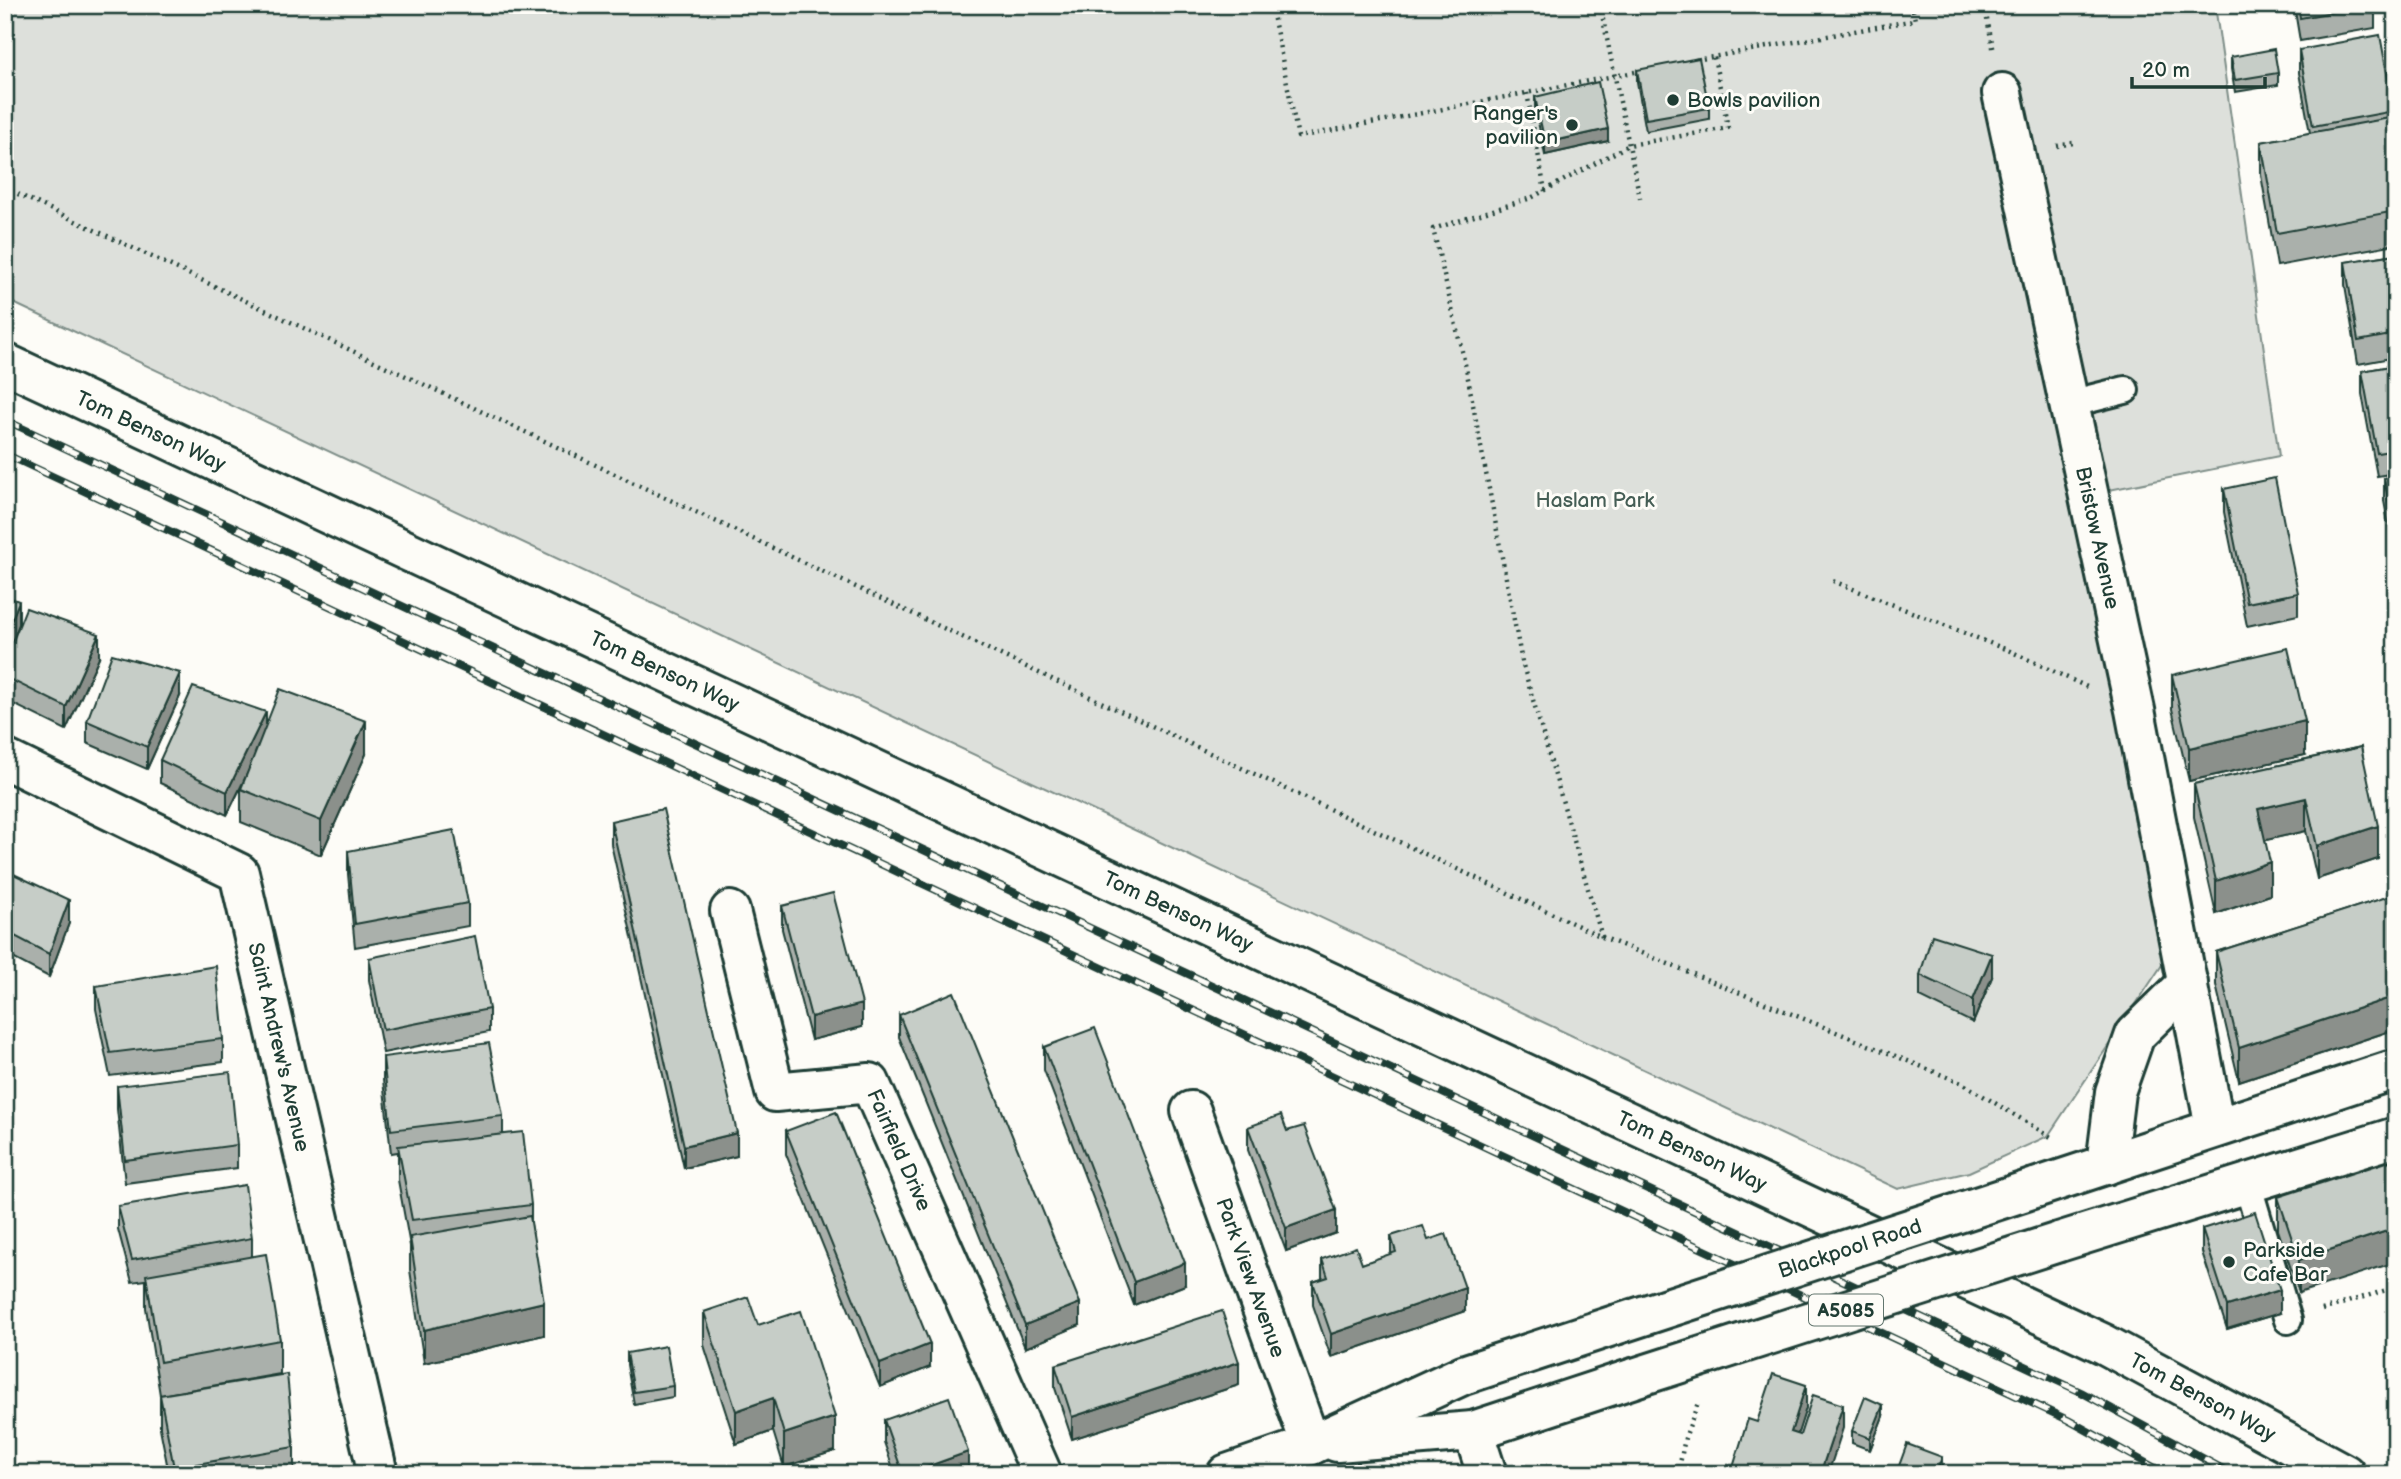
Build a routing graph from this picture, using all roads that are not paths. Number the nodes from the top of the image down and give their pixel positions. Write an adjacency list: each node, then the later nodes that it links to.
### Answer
1 (2003, 93): 4 (main road, Bristow Avenue)
2 (5, 363): 21 (main road, Tom Benson Way)
3 (2125, 390): 4 (lane)
4 (2069, 404): 7 (main road, Bristow Avenue)
5 (5, 759): 17 (main road, Saint Andrew's Avenue)
6 (730, 911): 18 (main road, Fairfield Drive)
7 (2188, 983): 10 (main road, Bristow Avenue); 12 (main road)
8 (2396, 1069): 10 (main road, Blackpool Road / A5085)
9 (1191, 1111): 16 (main road, Park View Avenue)
10 (2215, 1128): 12 (main road, Blackpool Road / A5085)
11 (2396, 1138): 13 (main road, Blackpool Road / A5085)
12 (2106, 1166): 16 (main road, Blackpool Road / A5085, bridge)
13 (2247, 1182): 14 (lane); 15 (main road, Blackpool Road / A5085, bridge)
14 (2288, 1320)
15 (1473, 1431): 16 (main road, Blackpool Road / A5085); 20 (main road)
16 (1311, 1445): 19 (main road, Blackpool Road / A5085)
17 (378, 1474)
18 (1042, 1474)
19 (1227, 1474)
20 (1487, 1474)
21 (2345, 1474)

